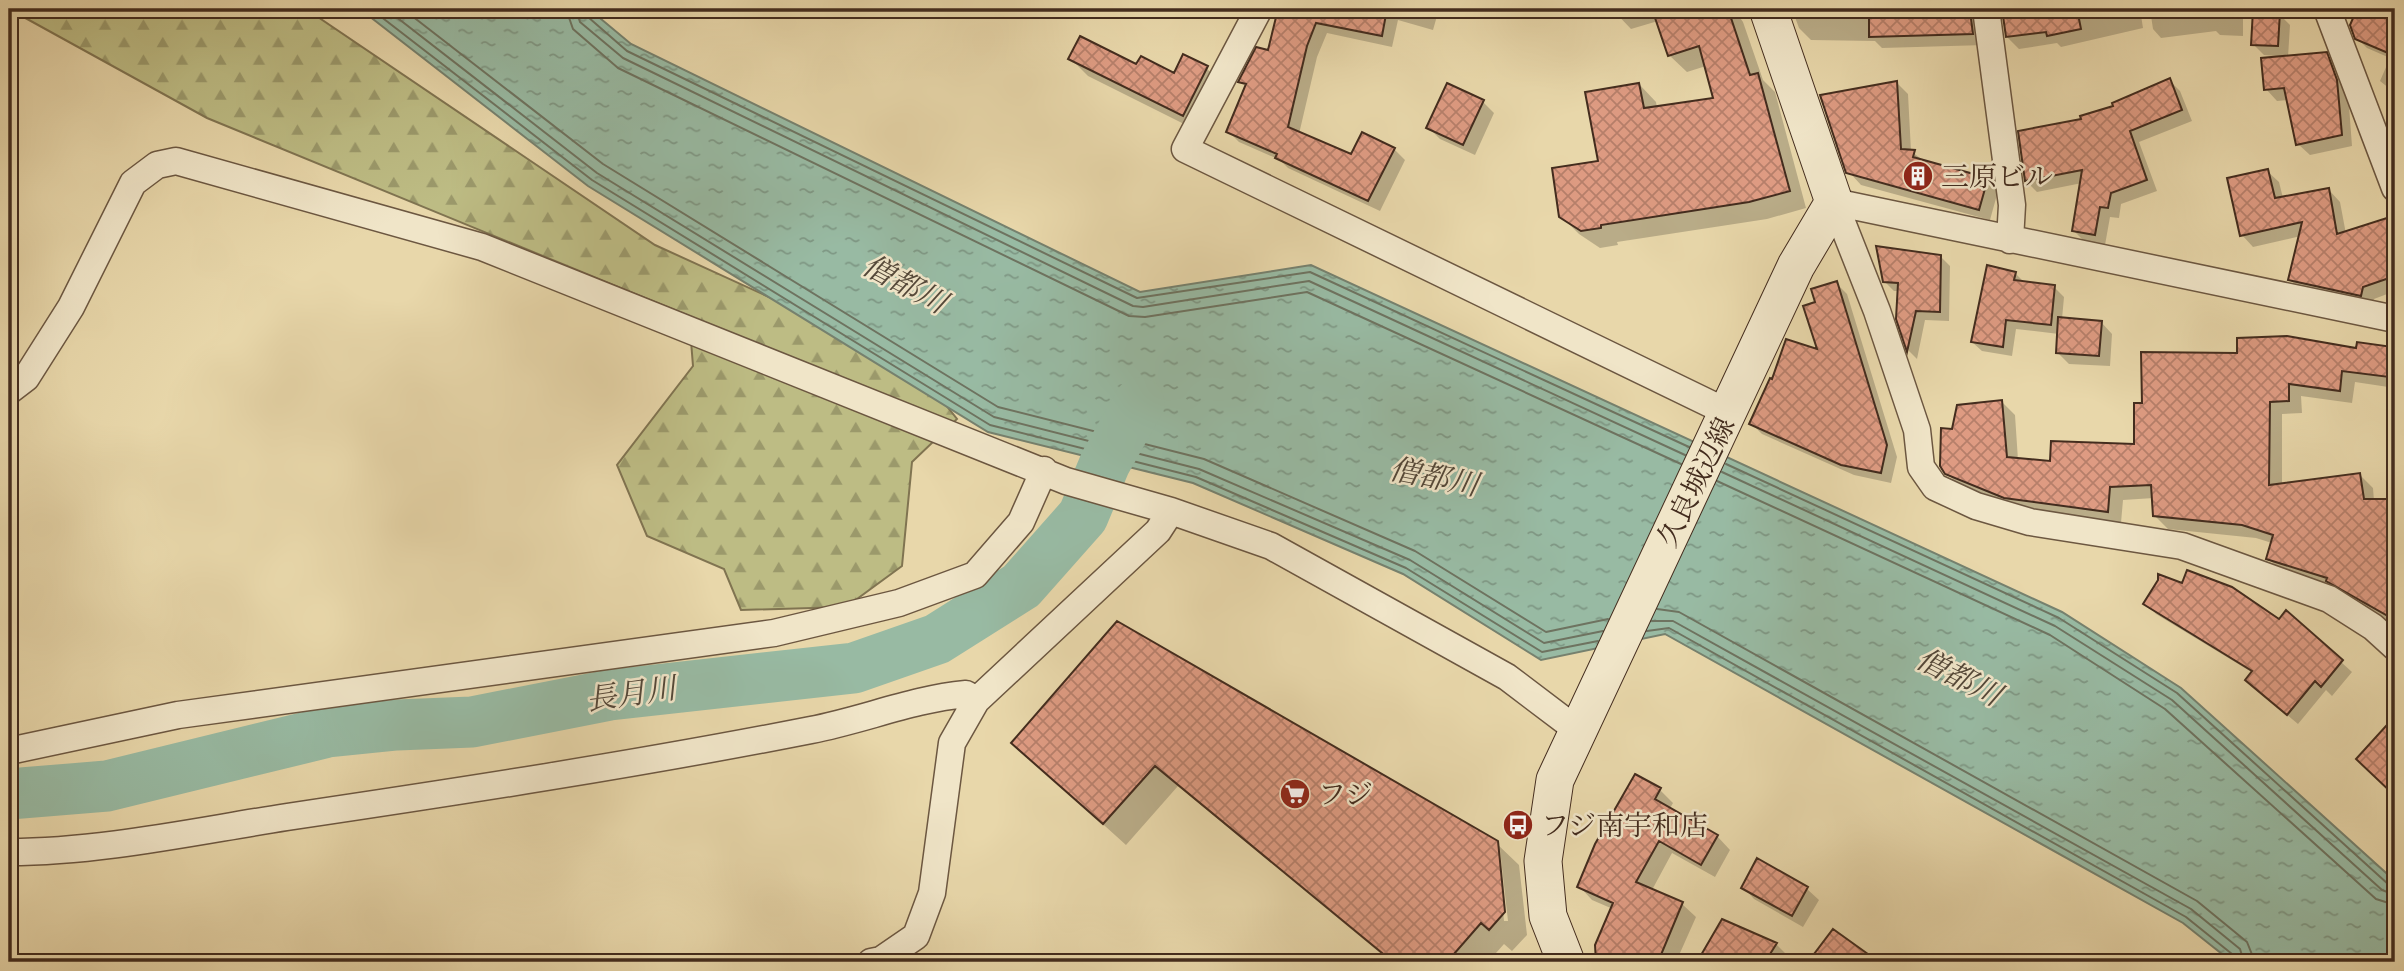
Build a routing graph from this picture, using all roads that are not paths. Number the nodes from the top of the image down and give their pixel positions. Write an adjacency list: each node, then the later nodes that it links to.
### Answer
1 (1259, 9): 10 (street)
2 (1768, 9): 6 (main road)
3 (1986, 9): 7 (street)
4 (2327, 9): 5 (street)
5 (2395, 188)
6 (1833, 202): 7 (street); 10 (main road, 久良城辺線); 13 (street)
7 (2010, 240): 8 (street)
8 (2395, 319)
9 (9, 391): 11 (street)
10 (1725, 421): 15 (main road, 久良城辺線)
11 (1055, 475): 12 (street); 16 (street)
12 (1162, 508): 14 (street); 15 (street)
13 (2395, 647)
14 (976, 701): 17 (street); 18 (street)
15 (1582, 720): 19 (main road, 久良城辺線)
16 (9, 751)
17 (9, 852)
18 (871, 962)
19 (1566, 962)

